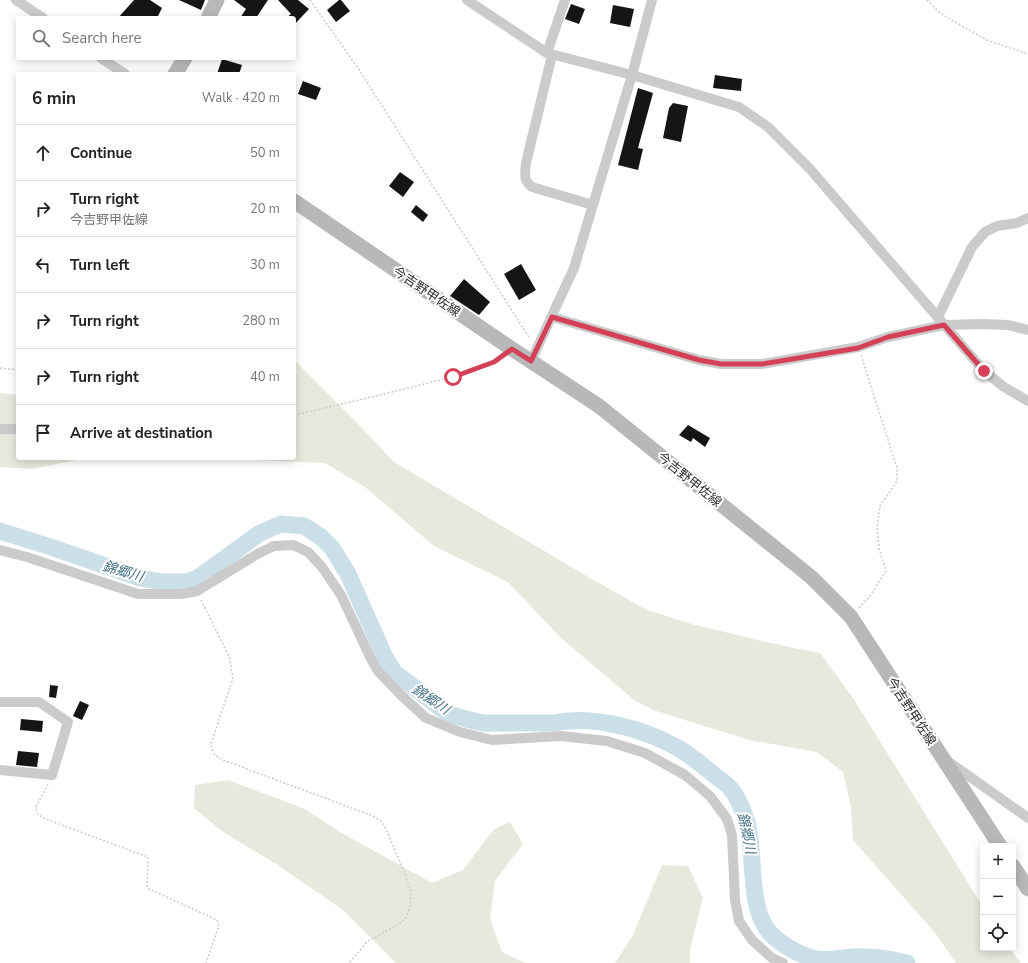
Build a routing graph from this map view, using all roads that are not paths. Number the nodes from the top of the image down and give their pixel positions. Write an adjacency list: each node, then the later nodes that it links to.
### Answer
1 (16, 0): 6 (street)
2 (217, 0): 7 (main road)
3 (467, 0): 8 (street)
4 (566, 0): 8 (street)
5 (652, 0): 13 (street)
6 (40, 16)
7 (209, 16)
8 (549, 54): 13 (street); 15 (street)
9 (104, 60): 11 (street)
10 (184, 60): 12 (main road)
11 (122, 72)
12 (176, 72)
13 (632, 75): 15 (street); 18 (street)
14 (296, 202): 20 (main road, 今吉野甲佐線)
15 (593, 206): 17 (street)
16 (1028, 218): 18 (street)
17 (552, 317): 18 (street); 20 (street)
18 (941, 321): 19 (street); 21 (street)
19 (1028, 330)
20 (534, 355): 26 (main road, 今吉野甲佐線)
21 (1028, 401)
22 (0, 429): 23 (street)
23 (16, 429)
24 (0, 550): 32 (street)
25 (0, 702): 27 (street)
26 (942, 758): 28 (street); 29 (main road, 今吉野甲佐線)
27 (0, 770)
28 (1028, 818)
29 (998, 843)
30 (1016, 871): 31 (main road)
31 (1028, 889)
32 (783, 963)

